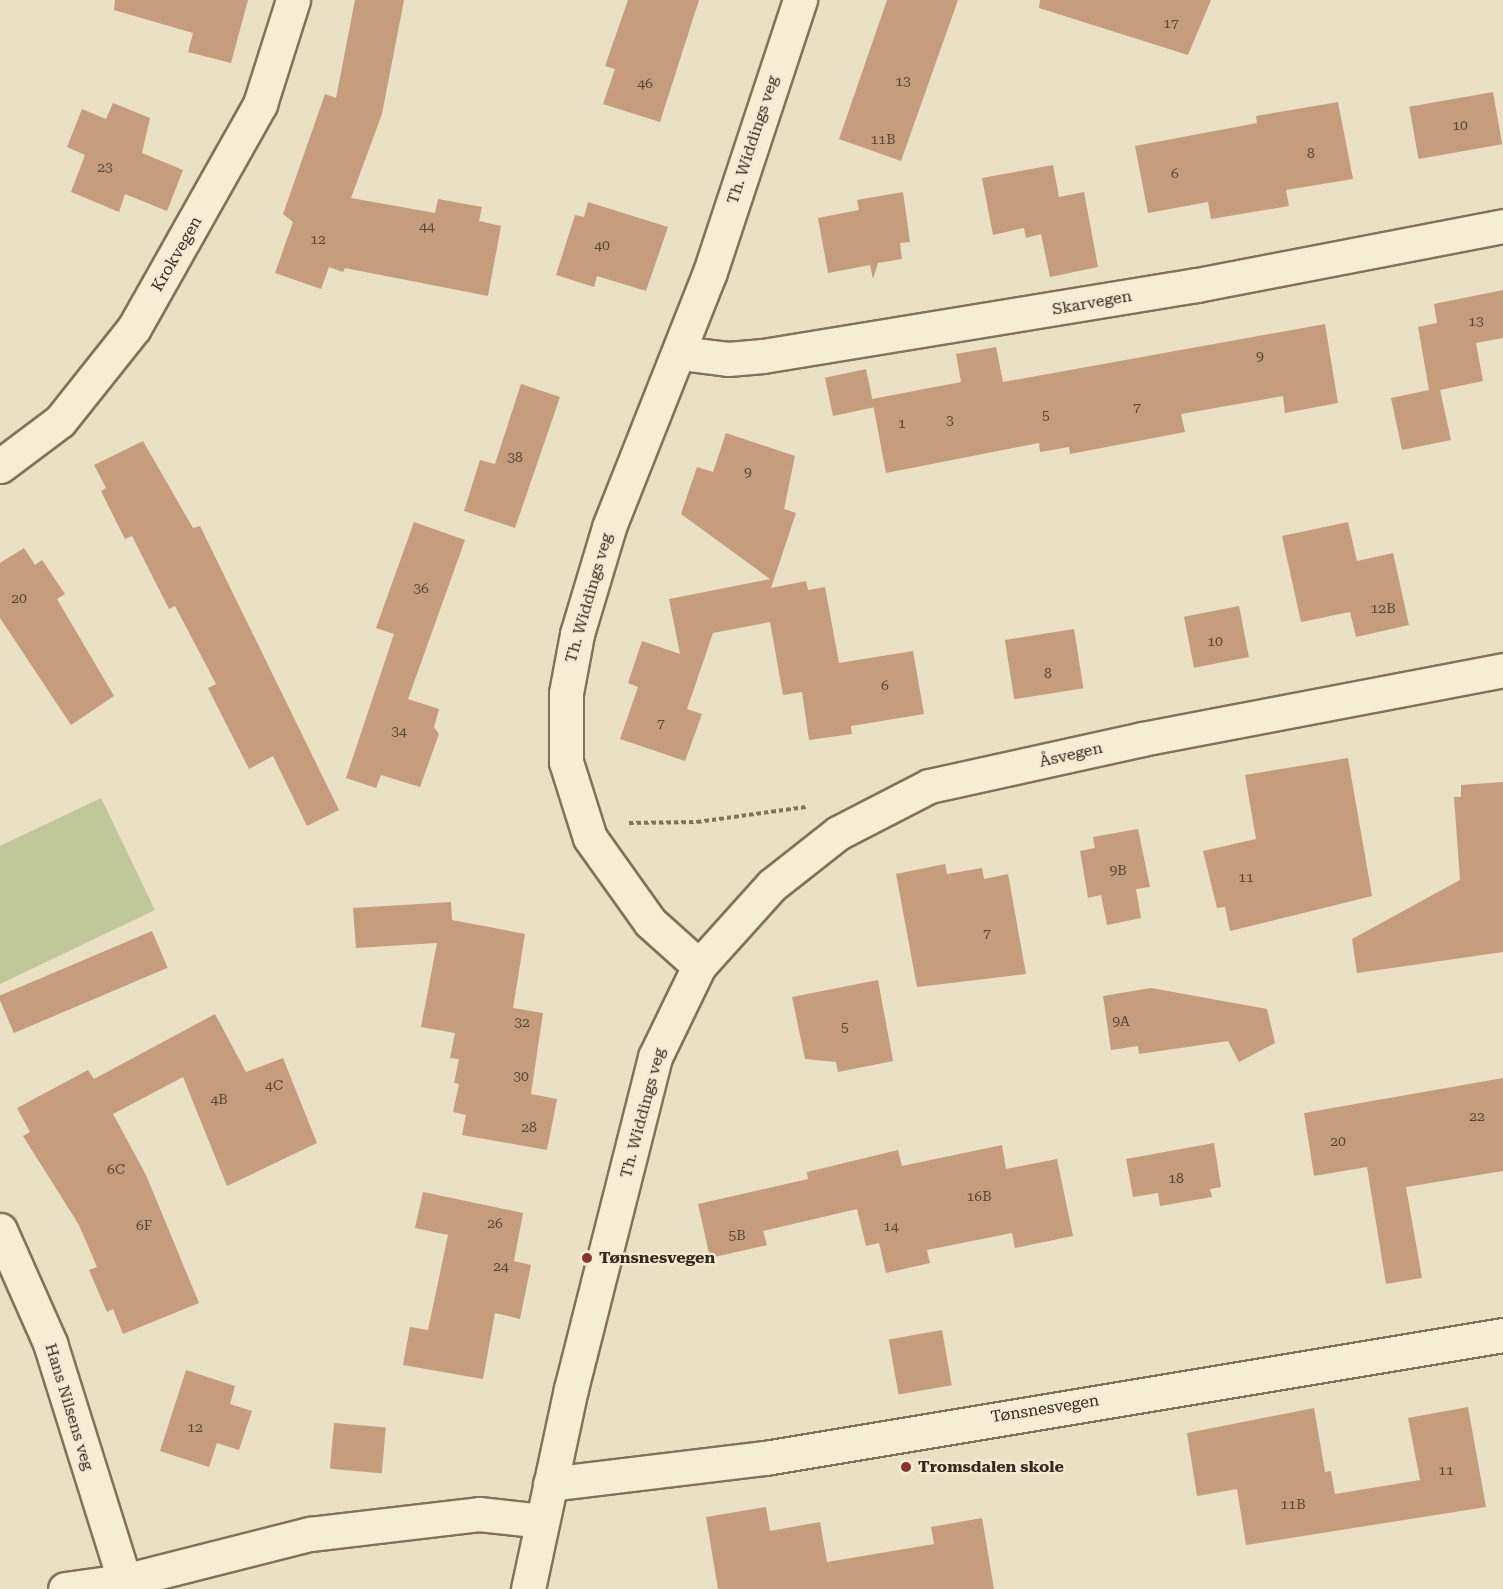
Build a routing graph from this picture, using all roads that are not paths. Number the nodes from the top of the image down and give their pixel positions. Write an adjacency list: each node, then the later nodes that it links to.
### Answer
1 (292, 0): 5 (street, Krokvegen)
2 (800, 0): 4 (street, Th. Widdings veg)
3 (1503, 226): 4 (street, Skarvegen)
4 (680, 353): 7 (street, Th. Widdings veg)
5 (0, 466)
6 (1503, 669): 7 (street, Åsvegen)
7 (699, 966): 10 (street, Th. Widdings veg)
8 (0, 1230): 12 (street, Hans Nilsens veg)
9 (1503, 1335): 10 (street, Tønsnesvegen)
10 (550, 1484): 11 (street, Th. Widdings veg)
11 (542, 1521): 12 (street); 14 (street, Th. Widdings veg)
12 (126, 1585): 13 (street)
13 (65, 1589)
14 (528, 1589)

